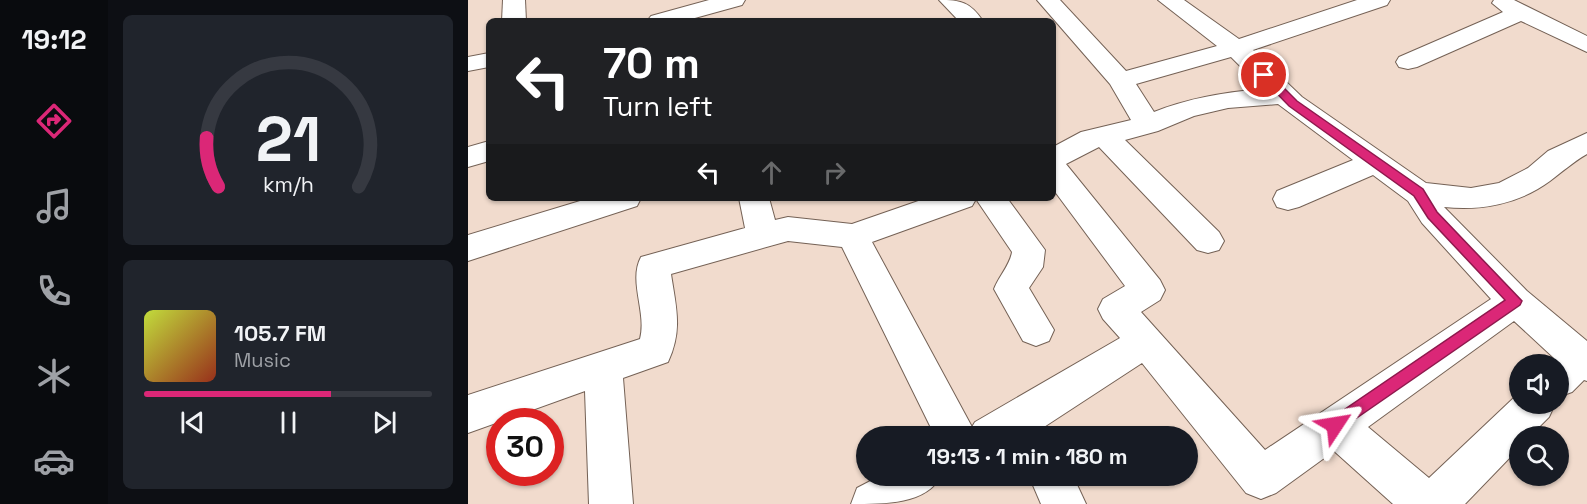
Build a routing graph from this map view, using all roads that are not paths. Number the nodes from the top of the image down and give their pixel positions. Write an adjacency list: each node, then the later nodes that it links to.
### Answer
1 (514, 0): 10 (street)
2 (734, 0): 9 (street)
3 (950, 0): 11 (street)
4 (1048, 0): 17 (street)
5 (1169, 0): 13 (street)
6 (1379, 0): 13 (street)
7 (1496, 0): 8 (street)
8 (1522, 12): 12 (street); 15 (street)
9 (692, 16)
10 (514, 18)
11 (969, 18)
12 (1587, 45)
13 (1236, 48): 17 (street); 18 (street)
14 (486, 61): 16 (street)
15 (1408, 62)
16 (468, 64)
17 (1121, 80): 19 (street)
18 (1284, 95): 19 (street); 25 (street)
19 (1148, 125): 20 (street)
20 (1104, 135): 24 (street); 35 (street)
21 (1587, 142): 27 (street)
22 (486, 152): 23 (street)
23 (468, 157)
24 (1056, 157)
25 (1375, 162): 27 (street); 28 (street)
26 (1056, 172): 39 (street)
27 (1419, 193): 37 (street)
28 (1288, 199)
29 (617, 201): 36 (street)
30 (755, 201): 34 (street)
31 (942, 201): 33 (street)
32 (992, 201): 38 (street)
33 (854, 236): 34 (street); 45 (street)
34 (763, 237): 41 (street)
35 (1208, 241)
36 (468, 248)
37 (1515, 301): 40 (street); 44 (street)
38 (1036, 330)
39 (1146, 340): 44 (street); 46 (street)
40 (1578, 360)
41 (603, 367): 42 (street); 49 (street)
42 (468, 414)
43 (1525, 414): 53 (street)
44 (1335, 425): 52 (street)
45 (951, 426)
46 (1018, 426)
47 (903, 486): 50 (street)
48 (1055, 486): 51 (street)
49 (611, 504)
50 (873, 504)
51 (1064, 504)
52 (1426, 504)
53 (1434, 504)

